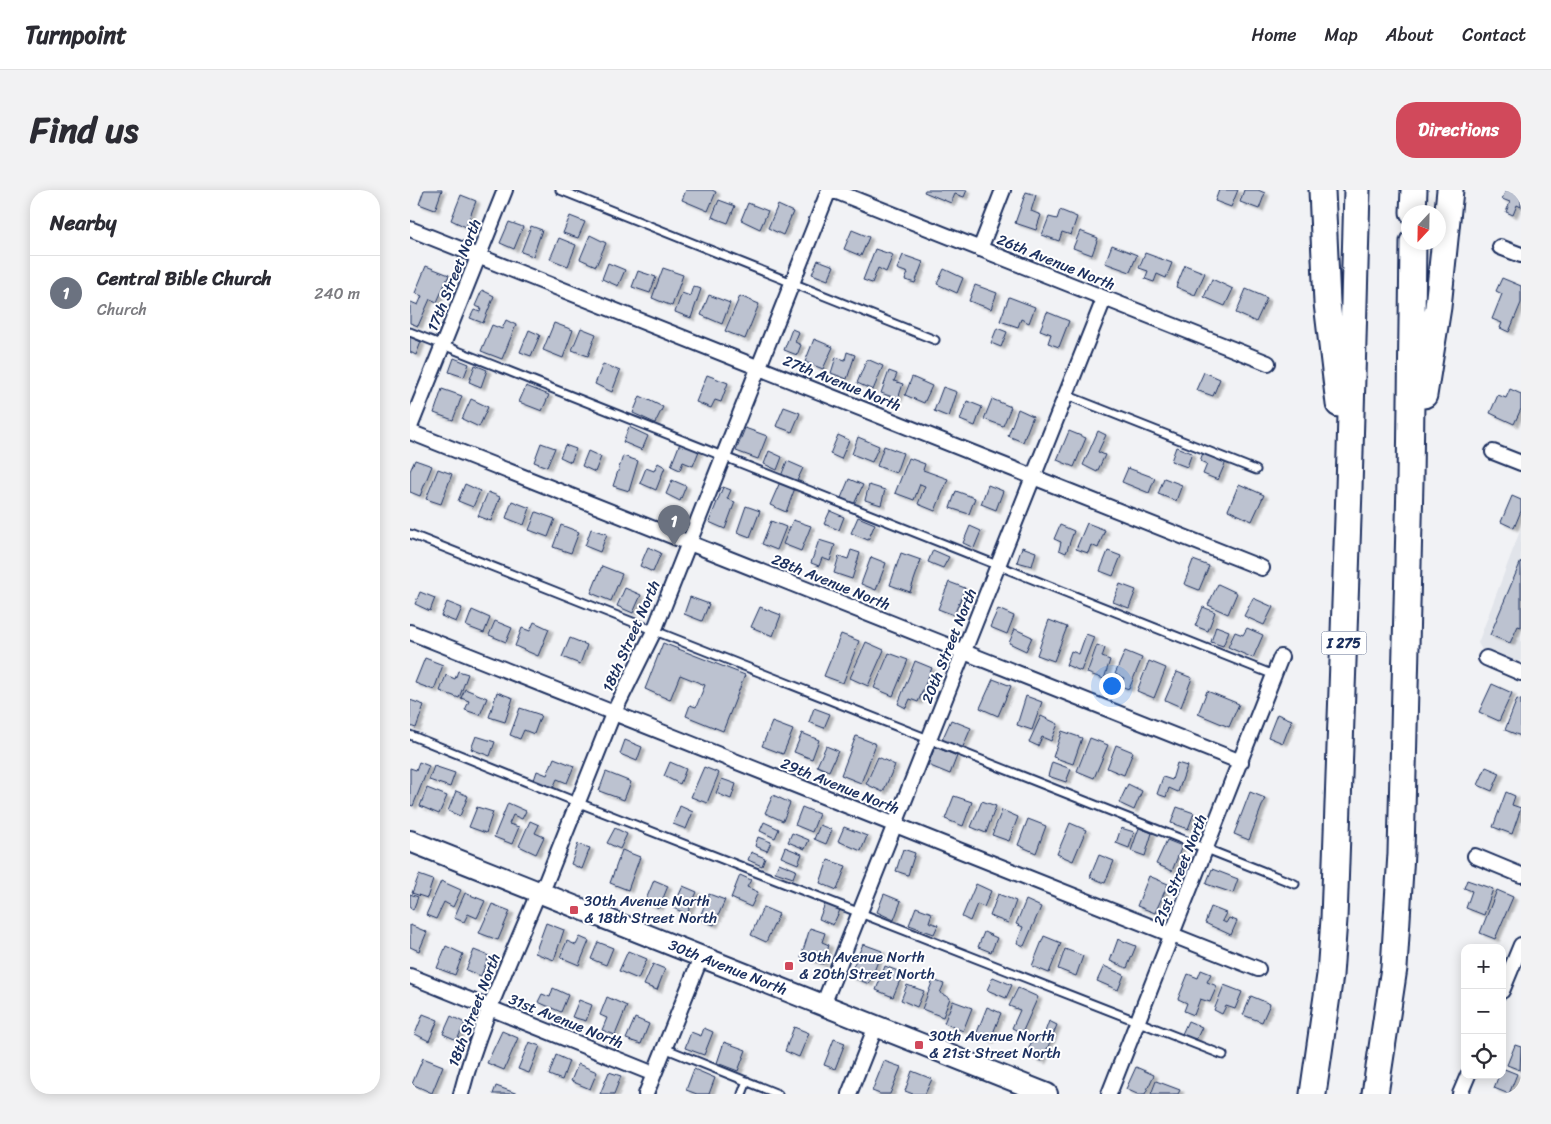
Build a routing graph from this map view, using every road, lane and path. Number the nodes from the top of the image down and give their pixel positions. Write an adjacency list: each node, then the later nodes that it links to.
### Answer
1 (505, 190): 15 (street, 17th Street North)
2 (560, 190): 16 (lane)
3 (830, 190): 12 (street, 26th Avenue North); 16 (street, 18th Street North)
4 (1003, 190): 12 (street)
5 (1322, 190): 32 (highway)
6 (1357, 190): 32 (highway, I 275)
7 (1414, 190): 9 (highway)
8 (1450, 190): 31 (highway)
9 (1413, 205)
10 (410, 229): 15 (street, 27th Avenue North)
11 (1500, 247): 14 (street)
12 (980, 249): 17 (street, 26th Avenue North)
13 (1413, 250): 31 (highway)
14 (1521, 255)
15 (479, 256): 20 (street, 17th Street North); 22 (street, 27th Avenue North)
16 (792, 282): 19 (lane); 22 (street, 18th Street North)
17 (1104, 299): 21 (street, 26th Avenue North); 23 (street, 20th Street North)
18 (410, 332): 20 (lane)
19 (935, 340)
20 (443, 345): 24 (street, 17th Street North); 27 (lane)
21 (1268, 364)
22 (758, 368): 27 (street, 18th Street North); 30 (street, 27th Avenue North)
23 (1066, 395): 29 (lane); 30 (street, 20th Street North)
24 (410, 427)
25 (410, 432): 34 (street, 28th Avenue North)
26 (1493, 452): 28 (street)
27 (723, 456): 34 (street, 18th Street North); 35 (lane)
28 (1521, 463)
29 (1256, 470)
30 (1034, 477): 35 (street, 20th Street North); 36 (street, 27th Avenue North)
31 (1410, 481): 80 (highway)
32 (1349, 489): 79 (highway, I 275)
33 (410, 534): 37 (lane)
34 (689, 542): 37 (street, 18th Street North); 39 (street, 28th Avenue North)
35 (998, 565): 39 (street, 20th Street North); 43 (lane)
36 (1262, 568)
37 (654, 631): 44 (street, 18th Street North); 46 (lane)
38 (410, 632): 44 (street, 29th Avenue North)
39 (964, 652): 46 (street, 20th Street North); 47 (street, 28th Avenue North)
40 (1281, 657): 43 (street, 21st Street North)
41 (1486, 658): 42 (street)
42 (1521, 673)
43 (1274, 675): 47 (street, 21st Street North)
44 (613, 714): 48 (street, 18th Street North); 49 (street, 29th Avenue North)
45 (410, 735): 48 (lane)
46 (929, 740): 49 (street, 20th Street North); 51 (lane)
47 (1241, 762): 51 (street, 21st Street North)
48 (578, 803): 55 (street, 18th Street North); 56 (lane)
49 (895, 825): 56 (street, 20th Street North); 57 (street, 29th Avenue North)
50 (410, 840): 55 (street, 30th Avenue North)
51 (1206, 849): 54 (lane); 57 (street, 21st Street North)
52 (1476, 856): 53 (street)
53 (1521, 875)
54 (1295, 884)
55 (539, 892): 59 (street, 30th Avenue North); 64 (street, 18th Street North)
56 (860, 914): 63 (street, 20th Street North); 65 (lane)
57 (1172, 935): 60 (street, 29th Avenue North); 65 (street, 21st Street North)
58 (1521, 945): 62 (street)
59 (701, 956): 63 (street, 30th Avenue North); 67 (street)
60 (1258, 969)
61 (410, 976): 64 (street, 31st Avenue North)
62 (1503, 989)
63 (824, 1005): 66 (street, 30th Avenue North)
64 (491, 1008): 69 (street, 31st Avenue North); 72 (street, 18th Street North)
65 (1138, 1021): 68 (lane); 78 (street, 21st Street North)
66 (876, 1026): 76 (street); 77 (street, 30th Avenue North)
67 (664, 1048): 69 (street); 71 (lane)
68 (1223, 1055)
69 (654, 1074): 73 (street)
70 (1466, 1079): 81 (street)
71 (747, 1082): 74 (lane); 75 (lane)
72 (461, 1094)
73 (646, 1094)
74 (742, 1094)
75 (778, 1094)
76 (849, 1094)
77 (1047, 1094)
78 (1109, 1094)
79 (1313, 1094)
80 (1375, 1094)
81 (1460, 1094)

